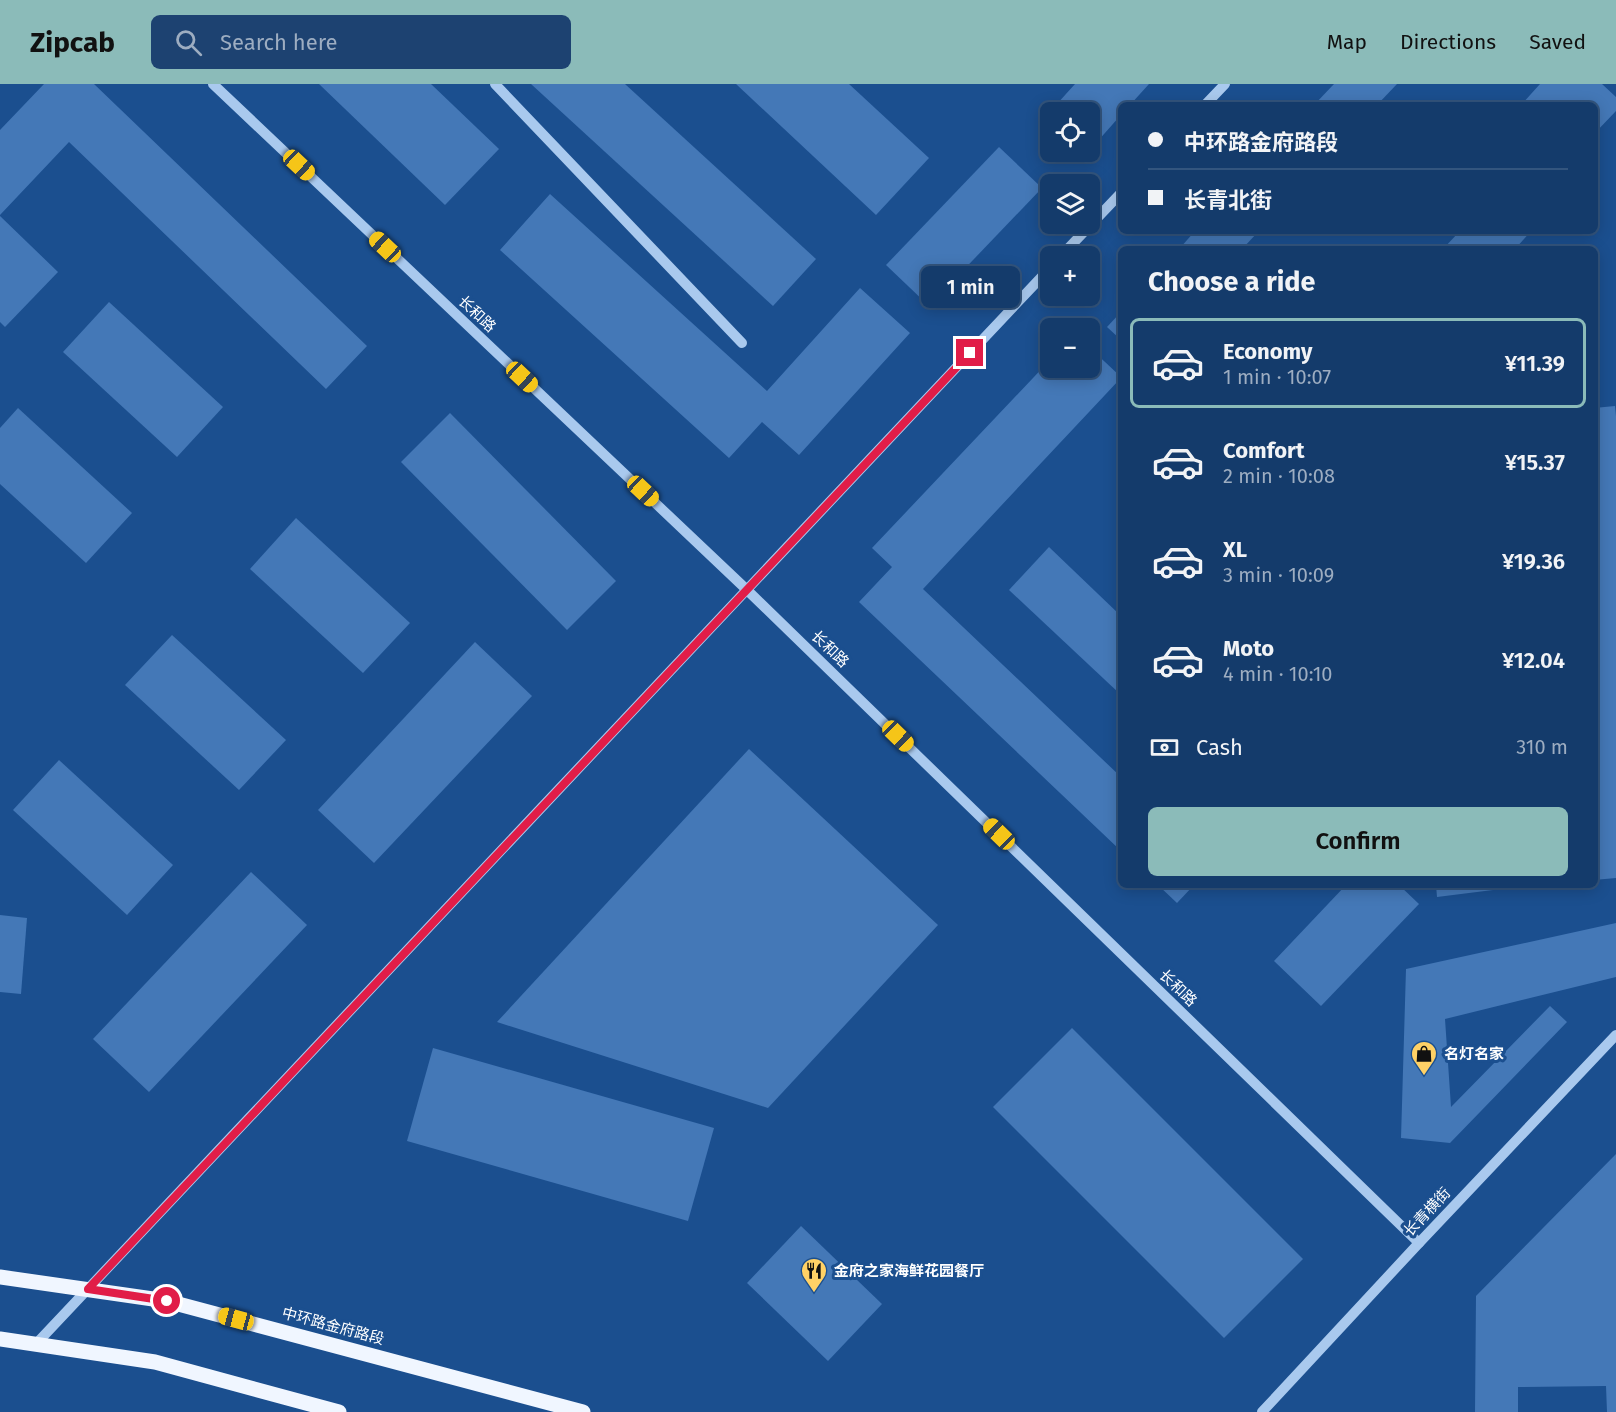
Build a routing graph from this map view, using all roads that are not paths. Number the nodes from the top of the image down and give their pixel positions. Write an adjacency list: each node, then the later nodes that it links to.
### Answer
1 (213, 84): 9 (street, 长和路)
2 (495, 84): 8 (street)
3 (1225, 84): 4 (street)
4 (1208, 102)
5 (1118, 196): 6 (street)
6 (1071, 246)
7 (1040, 279): 9 (street)
8 (742, 343)
9 (746, 589): 11 (street, 长和路); 13 (street)
10 (1616, 1035): 11 (street, 长青横街)
11 (1419, 1243): 18 (street, 长青横街)
12 (0, 1276): 13 (main road, 中环路金府路段)
13 (88, 1289): 15 (street); 17 (main road, 中环路金府路段)
14 (0, 1339): 15 (main road)
15 (36, 1344): 16 (main road)
16 (339, 1412)
17 (583, 1412)
18 (1262, 1412)

